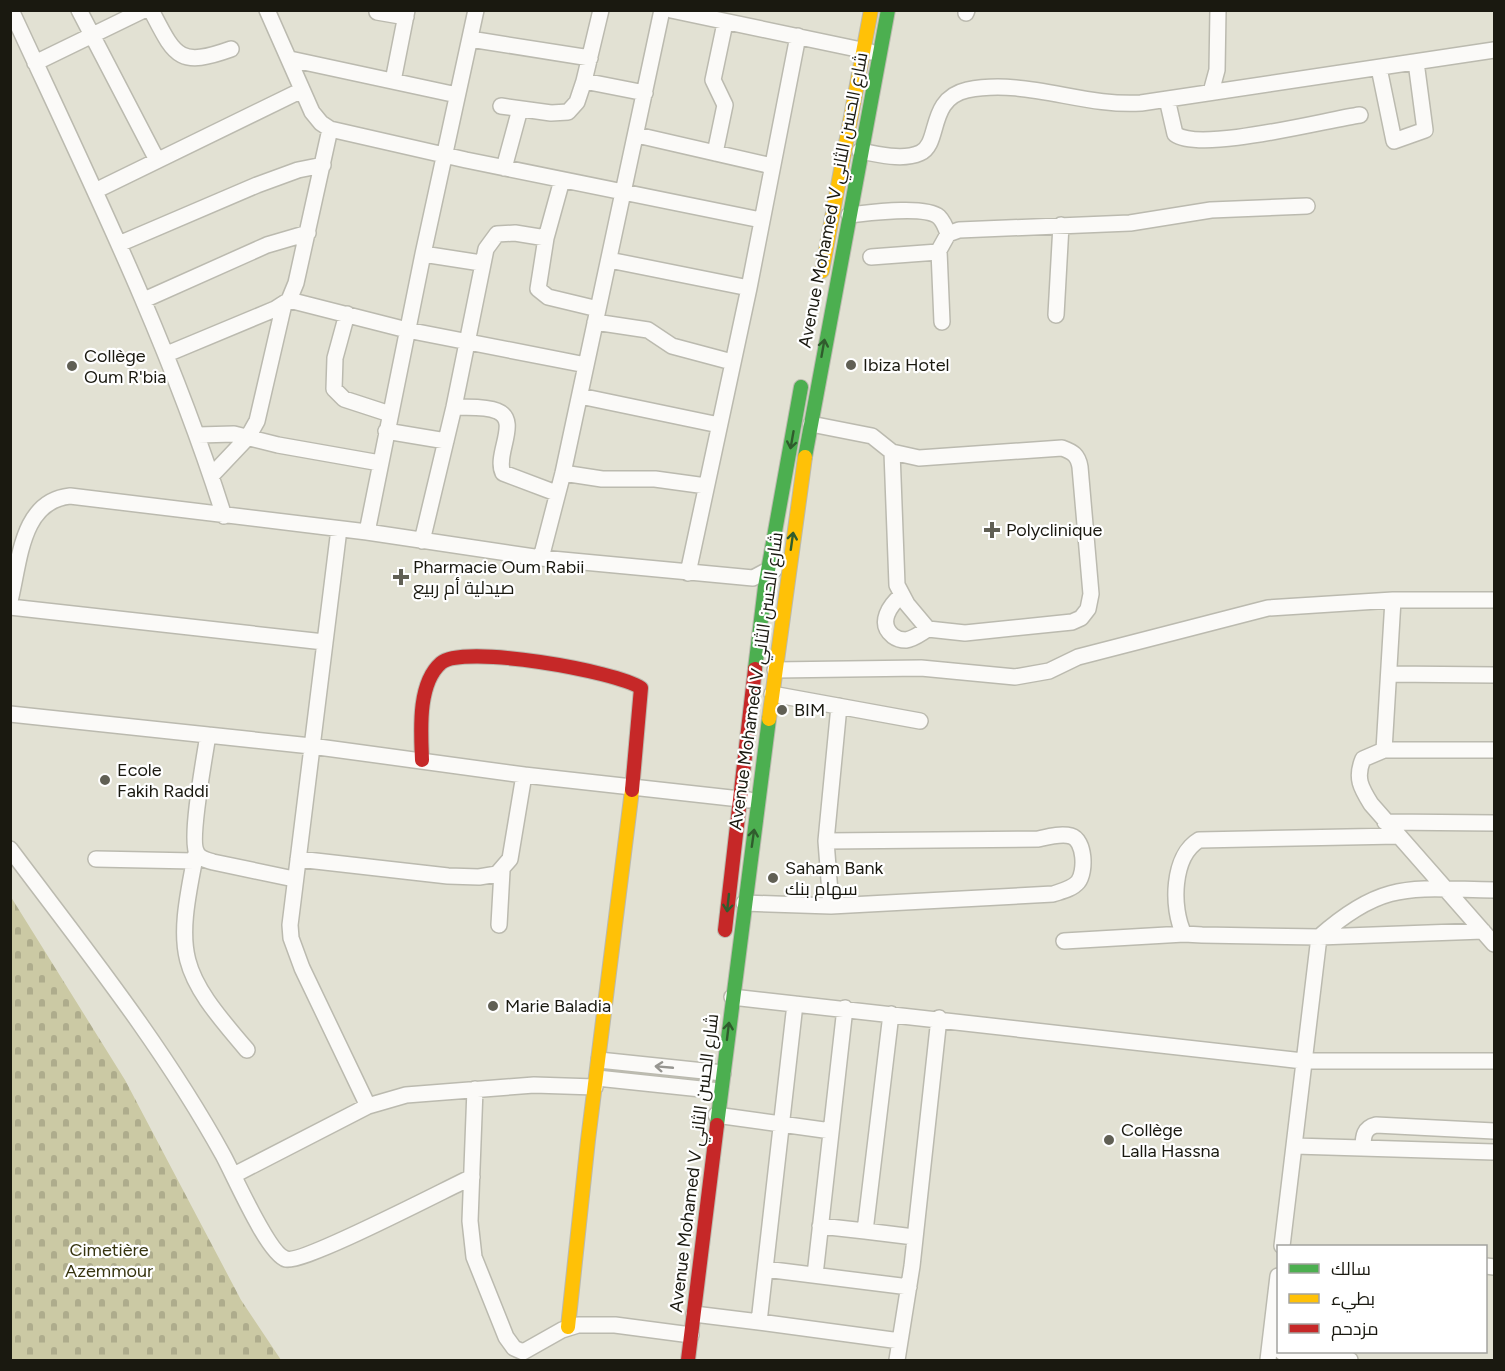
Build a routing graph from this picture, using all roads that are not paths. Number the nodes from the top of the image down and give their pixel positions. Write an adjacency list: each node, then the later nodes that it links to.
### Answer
1 (11, 10): 26 (street)
2 (79, 10): 16 (street)
3 (144, 10): 16 (street)
4 (151, 10): 19 (street)
5 (267, 10): 24 (street)
6 (476, 10): 18 (street)
7 (601, 10): 23 (street)
8 (662, 10): 32 (street)
9 (671, 10): 15 (street)
10 (871, 10): 20 (main road, Avenue Mohamed V شارع الحسن الثاني)
11 (888, 10): 22 (main road, Avenue Mohamed V شارع الحسن الثاني)
12 (1218, 10): 31 (street)
13 (377, 12): 14 (street)
14 (407, 14): 28 (street)
15 (724, 23): 17 (street); 41 (street)
16 (91, 35): 26 (street); 43 (street)
17 (798, 36): 20 (street); 45 (street)
18 (470, 39): 23 (street); 33 (street)
19 (231, 49)
20 (862, 50): 22 (street); 63 (main road, Avenue Mohamed V شارع الحسن الثاني)
21 (1494, 50): 25 (street)
22 (879, 54): 40 (main road, Avenue Mohamed V شارع الحسن الثاني)
23 (590, 58): 29 (street)
24 (290, 59): 28 (street); 30 (street)
25 (1416, 62): 27 (street); 27 (street)
26 (35, 63): 48 (street)
27 (1379, 68): 31 (street)
28 (393, 81): 33 (street)
29 (584, 81): 32 (street); 36 (street)
30 (302, 90): 38 (street); 43 (street)
31 (1211, 92): 34 (street)
32 (645, 93): 39 (street)
33 (457, 95): 42 (street)
34 (1167, 99): 37 (street); 40 (street)
35 (501, 106): 36 (street)
36 (520, 109): 46 (street)
37 (1360, 115)
38 (330, 129): 42 (street); 44 (street)
39 (637, 135): 41 (street); 49 (street)
40 (860, 152): 51 (main road, Avenue Mohamed V شارع الحسن الثاني)
41 (715, 153): 45 (street)
42 (445, 155): 46 (street); 59 (street)
43 (158, 160): 48 (street)
44 (323, 165): 54 (street); 57 (street)
45 (772, 165): 52 (street)
46 (504, 168): 47 (street)
47 (562, 180): 49 (street); 56 (street)
48 (95, 191): 57 (street)
49 (624, 191): 52 (street); 61 (street)
50 (1307, 206): 53 (street)
51 (849, 215): 55 (street); 81 (main road, Avenue Mohamed V شارع الحسن الثاني, one-way to 51)
52 (761, 220): 64 (street)
53 (1061, 225): 55 (street); 69 (street)
54 (308, 232): 65 (street); 66 (street)
55 (948, 234): 58 (street)
56 (546, 238): 62 (street); 68 (street)
57 (119, 244): 65 (street)
58 (939, 251): 60 (street); 70 (street)
59 (423, 254): 62 (street); 71 (street)
60 (871, 257)
61 (609, 260): 64 (street); 68 (street)
62 (481, 263): 72 (street)
63 (820, 284)
64 (749, 288): 74 (street)
65 (144, 300): 73 (street)
66 (286, 302): 67 (street); 73 (street); 85 (street)
67 (346, 314): 71 (street); 79 (street)
68 (596, 315): 74 (street); 75 (street)
69 (1056, 315)
70 (942, 322)
71 (407, 330): 72 (street); 79 (street)
72 (468, 342): 75 (street); 78 (street)
73 (166, 354): 84 (street)
74 (732, 362): 82 (street)
75 (586, 365): 77 (street)
76 (803, 378): 80 (main road, Avenue Mohamed V شارع الحسن الثاني)
77 (580, 396): 82 (street); 89 (street)
78 (454, 406): 86 (street); 92 (street)
79 (390, 414): 83 (street)
80 (796, 414): 81 (main road); 98 (main road, Avenue Mohamed V شارع الحسن الثاني, one-way to 98)
81 (811, 420): 87 (street); 99 (main road, Avenue Mohamed V شارع الحسن الثاني, one-way to 81)
82 (719, 425): 91 (street)
83 (386, 431): 86 (street); 88 (street)
84 (198, 435): 85 (street); 90 (street)
85 (248, 437): 88 (street); 90 (street)
86 (446, 441): 96 (street)
87 (892, 452): 104 (street); 109 (street)
88 (380, 463): 95 (street)
89 (563, 473): 91 (street); 92 (street)
90 (212, 475): 93 (street)
91 (706, 486): 100 (street)
92 (556, 493): 97 (street)
93 (224, 516): 94 (street); 105 (street)
94 (339, 529): 95 (street); 110 (street)
95 (367, 532): 96 (street)
96 (422, 541): 97 (street)
97 (541, 558): 100 (street)
98 (768, 570): 99 (street); 101 (street); 102 (main road, Avenue Mohamed V شارع الحسن الثاني)
99 (788, 572): 103 (main road, Avenue Mohamed V شارع الحسن الثاني)
100 (688, 573): 101 (street)
101 (753, 578): 102 (street)
102 (765, 587): 103 (street); 125 (main road, Avenue Mohamed V شارع الحسن الثاني)
103 (786, 591): 111 (main road, Avenue Mohamed V شارع الحسن الثاني)
104 (902, 595): 109 (street); 109 (street)
105 (10, 600)
106 (1393, 600): 107 (street); 111 (street); 112 (street)
107 (1494, 600)
108 (10, 607): 110 (street)
109 (928, 629)
110 (324, 642): 119 (street)
111 (775, 670): 114 (main road, Avenue Mohamed V شارع الحسن الثاني)
112 (1389, 674): 113 (street); 120 (street)
113 (1494, 675)
114 (772, 694): 115 (street); 126 (main road, Avenue Mohamed V شارع الحسن الثاني)
115 (839, 706): 117 (street); 130 (street)
116 (10, 714): 118 (street)
117 (920, 721)
118 (208, 735): 119 (street); 132 (street)
119 (311, 746): 122 (street); 134 (street)
120 (1384, 750): 121 (street); 127 (street)
121 (1494, 750)
122 (422, 760): 123 (street); 124 (main road)
123 (524, 775): 124 (street); 135 (street)
124 (633, 785): 125 (street); 154 (main road)
125 (740, 798): 126 (street); 145 (main road, Avenue Mohamed V شارع الحسن الثاني, one-way to 145)
126 (758, 801): 139 (main road, Avenue Mohamed V شارع الحسن الثاني, one-way to 126)
127 (1386, 822): 128 (street); 129 (street)
128 (1494, 824)
129 (1398, 836): 137 (street); 143 (street)
130 (826, 840): 140 (street); 140 (street)
131 (10, 849): 171 (street)
132 (195, 857): 133 (street); 136 (street); 153 (street)
133 (96, 859)
134 (298, 859): 135 (street); 136 (street)
135 (502, 871): 141 (street)
136 (294, 879): 161 (street)
137 (1447, 889): 138 (street); 142 (street); 144 (street)
138 (1494, 890)
139 (744, 903): 140 (street); 148 (main road, Avenue Mohamed V شارع الحسن الثاني)
140 (831, 906)
141 (499, 925)
142 (1483, 931): 144 (street); 147 (street)
143 (1184, 934): 144 (street); 146 (street)
144 (1319, 937): 155 (street)
145 (724, 941)
146 (1064, 941)
147 (1494, 944)
148 (723, 995): 149 (street); 157 (main road, Avenue Mohamed V شارع الحسن الثاني, one-way to 148)
149 (795, 1004): 150 (street); 163 (street)
150 (845, 1008): 151 (street); 165 (street)
151 (891, 1014): 152 (street); 174 (street)
152 (939, 1018): 155 (street); 175 (street)
153 (247, 1050)
154 (599, 1060): 157 (street, one-way to 154); 158 (main road)
155 (1303, 1061): 156 (street); 167 (street)
156 (1494, 1061)
157 (714, 1068): 160 (main road, Avenue Mohamed V شارع الحسن الثاني)
158 (596, 1082): 159 (street); 160 (street); 183 (main road)
159 (475, 1089): 161 (street); 172 (street)
160 (714, 1090): 162 (main road, Avenue Mohamed V شارع الحسن الثاني); 184 (main road, Avenue Mohamed V شارع الحسن الثاني)
161 (368, 1106): 171 (street)
162 (717, 1115): 163 (street); 181 (main road, Avenue Mohamed V شارع الحسن الثاني)
163 (781, 1123): 165 (street); 177 (street)
164 (1475, 1130): 166 (street); 168 (street); 169 (street)
165 (831, 1131): 173 (street)
166 (1494, 1131)
167 (1295, 1146): 168 (street); 176 (street)
168 (1363, 1148): 169 (street)
169 (1473, 1152): 170 (street)
170 (1494, 1152)
171 (234, 1175): 172 (street)
172 (472, 1177): 183 (street)
173 (820, 1226): 174 (street); 178 (street)
174 (865, 1231): 175 (street)
175 (915, 1238): 179 (street)
176 (1285, 1245)
177 (765, 1269): 178 (street); 182 (street)
178 (814, 1275): 179 (street)
179 (909, 1287): 185 (street)
180 (1277, 1302): 186 (street)
181 (694, 1314): 182 (street); 184 (main road, Avenue Mohamed V شارع الحسن الثاني)
182 (759, 1322): 185 (street)
183 (568, 1327): 184 (street)
184 (686, 1334): 187 (main road, Avenue Mohamed V شارع الحسن الثاني); 188 (main road, Avenue Mohamed V شارع الحسن الثاني)
185 (900, 1341): 189 (street)
186 (1275, 1353): 190 (street)
187 (678, 1360)
188 (688, 1360)
189 (897, 1360)
190 (1350, 1360)

